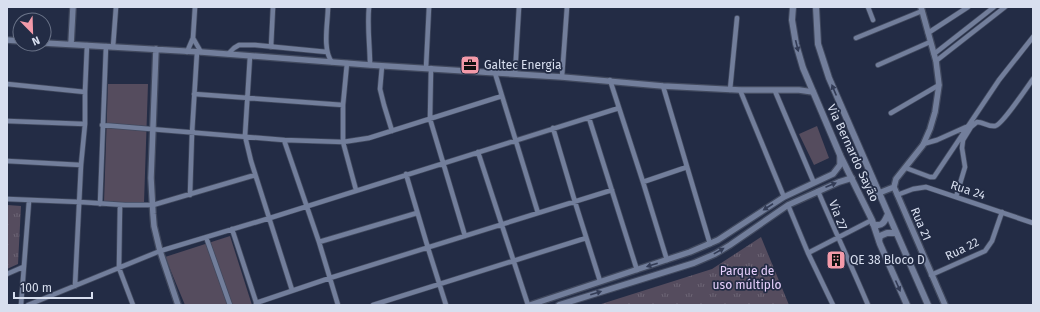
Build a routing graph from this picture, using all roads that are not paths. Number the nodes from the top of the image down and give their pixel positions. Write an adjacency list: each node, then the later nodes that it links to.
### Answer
1 (73, 7): 25 (street)
2 (116, 7): 27 (street)
3 (194, 7): 21 (street)
4 (273, 7): 28 (street)
5 (328, 7): 32 (street)
6 (369, 7): 39 (street)
7 (429, 7): 42 (street)
8 (519, 7): 44 (street)
9 (567, 7): 45 (street)
10 (793, 7): 48 (main road, Via Bernardo Sayão, one-way to 48)
11 (816, 7): 95 (main road, Via Bernardo Sayão, one-way to 11)
12 (868, 7): 18 (street)
13 (968, 7): 19 (street)
14 (994, 7): 34 (street)
15 (1005, 7): 36 (street)
16 (921, 9): 19 (street); 22 (street)
17 (737, 18): 52 (street)
18 (873, 20)
19 (928, 33): 23 (street)
20 (1033, 37): 69 (street)
21 (193, 38): 30 (street); 31 (street)
22 (856, 38)
23 (930, 42): 34 (street); 40 (street)
24 (52, 43): 25 (street)
25 (71, 44): 26 (street)
26 (87, 45): 27 (street); 56 (street)
27 (110, 46): 29 (street); 68 (street)
28 (271, 47): 32 (street); 33 (street)
29 (156, 49): 30 (street); 70 (street)
30 (187, 52): 31 (street)
31 (199, 52): 33 (street); 58 (street)
32 (327, 52): 37 (street)
33 (228, 54): 35 (street)
34 (934, 54): 36 (street)
35 (250, 56): 37 (street); 60 (street)
36 (936, 61): 50 (street)
37 (332, 62): 38 (street)
38 (347, 64): 39 (street); 61 (street)
39 (370, 65): 41 (street)
40 (878, 65)
41 (382, 66): 42 (street); 72 (street)
42 (429, 68): 43 (street); 65 (street)
43 (496, 73): 44 (street); 59 (street)
44 (515, 74): 45 (street)
45 (562, 77): 46 (street)
46 (610, 80): 51 (street); 62 (street)
47 (1033, 80): 99 (street)
48 (809, 83): 54 (street); 57 (main road, Via Bernardo Sayão)
49 (7, 84): 56 (street)
50 (939, 85): 63 (street); 78 (street)
51 (663, 86): 52 (street); 84 (street)
52 (730, 90): 53 (street)
53 (740, 90): 55 (street); 98 (street)
54 (799, 90): 55 (street); 57 (street)
55 (775, 91): 90 (street)
56 (85, 92): 67 (street)
57 (813, 92): 80 (main road, Via Bernardo Sayão)
58 (194, 94): 60 (street); 73 (street)
59 (502, 96): 65 (street); 76 (street)
60 (247, 98): 61 (street); 74 (street)
61 (343, 104): 77 (street)
62 (619, 108): 64 (street); 89 (street)
63 (891, 113)
64 (589, 118): 71 (street); 93 (street)
65 (430, 119): 72 (street); 82 (street)
66 (7, 121): 67 (street)
67 (85, 124): 83 (street)
68 (102, 125): 70 (street); 104 (street)
69 (967, 126): 78 (street); 85 (street)
70 (152, 128): 73 (street); 106 (street)
71 (553, 128): 76 (street); 103 (street)
72 (392, 131): 77 (street)
73 (192, 133): 74 (street); 96 (street)
74 (245, 136): 75 (street); 87 (street)
75 (284, 140): 77 (street); 108 (street)
76 (516, 140): 79 (street); 111 (street)
77 (342, 142): 92 (street)
78 (923, 144): 85 (street)
79 (478, 152): 82 (street); 117 (street)
80 (840, 155): 88 (main road, Via Bernardo Sayão); 90 (street)
81 (7, 161): 83 (street)
82 (442, 163): 86 (street); 123 (street)
83 (81, 165): 102 (street)
84 (687, 167): 89 (street); 128 (street)
85 (906, 168): 91 (street)
86 (406, 174): 92 (street); 110 (street)
87 (255, 175): 96 (street); 113 (street)
88 (852, 178): 94 (street, one-way to 88); 115 (main road, Via Bernardo Sayão)
89 (643, 182): 134 (street)
90 (814, 183): 98 (street)
91 (894, 187): 95 (street); 97 (street, Rua 21)
92 (356, 190): 108 (street)
93 (612, 190): 103 (street); 137 (street)
94 (818, 191): 107 (street); 125 (street, Via 27)
95 (879, 193): 112 (main road, Via Bernardo Sayão)
96 (190, 195): 106 (street)
97 (897, 195): 99 (street, Rua 24); 139 (street, Rua 21)
98 (784, 197): 114 (street, one-way to 114)
99 (956, 197): 109 (street, Rua 24)
100 (7, 199): 101 (street)
101 (29, 201): 102 (street); 135 (street)
102 (80, 202): 104 (street); 143 (street)
103 (575, 202): 111 (street); 126 (street)
104 (100, 204): 105 (street)
105 (120, 205): 106 (street); 136 (street)
106 (153, 205): 131 (street)
107 (788, 205): 119 (street); 132 (street)
108 (306, 206): 113 (street); 127 (street)
109 (1002, 212): 116 (street, Rua 24); 139 (street, Rua 22)
110 (417, 213): 127 (street); 130 (street)
111 (538, 213): 117 (street)
112 (888, 214): 115 (main road); 122 (main road, Via Bernardo Sayão)
113 (270, 218): 120 (street); 144 (street)
114 (750, 219): 118 (street); 119 (street)
115 (872, 222): 125 (street); 129 (main road, Via Bernardo Sayão)
116 (1033, 223)
117 (502, 224): 123 (street); 133 (street)
118 (743, 224): 121 (street); 128 (street)
119 (756, 227): 121 (street)
120 (232, 229): 124 (street); 146 (street)
121 (749, 232): 155 (street, one-way to 121)
122 (896, 234): 129 (main road); 159 (main road, Via Bernardo Sayão)
123 (465, 236): 130 (street)
124 (206, 237): 131 (street); 150 (street)
125 (837, 237): 132 (street, Via 27); 157 (street)
126 (586, 238): 133 (street); 141 (street)
127 (318, 242): 140 (street)
128 (710, 244): 134 (street)
129 (880, 244): 158 (main road, Via Bernardo Sayão, one-way to 158)
130 (428, 248): 140 (street); 142 (street)
131 (160, 250): 136 (street); 149 (street)
132 (808, 254): 156 (street)
133 (513, 260): 142 (street); 154 (street)
134 (667, 260): 137 (street, one-way to 137)
135 (23, 267): 138 (street); 147 (street)
136 (119, 268): 143 (street); 145 (street)
137 (637, 270): 141 (street)
138 (7, 274)
139 (931, 275): 160 (street, Rua 21)
140 (330, 278): 144 (street); 151 (street)
141 (600, 281): 154 (street)
142 (440, 284): 152 (street); 153 (street)
143 (75, 286): 148 (street)
144 (292, 290): 146 (street)
145 (132, 304)
146 (257, 304)
147 (21, 305)
148 (28, 305)
149 (178, 305)
150 (230, 305)
151 (338, 305)
152 (373, 305)
153 (446, 305)
154 (529, 305)
155 (559, 305)
156 (833, 305)
157 (868, 305)
158 (907, 305)
159 (928, 305)
160 (945, 305)

